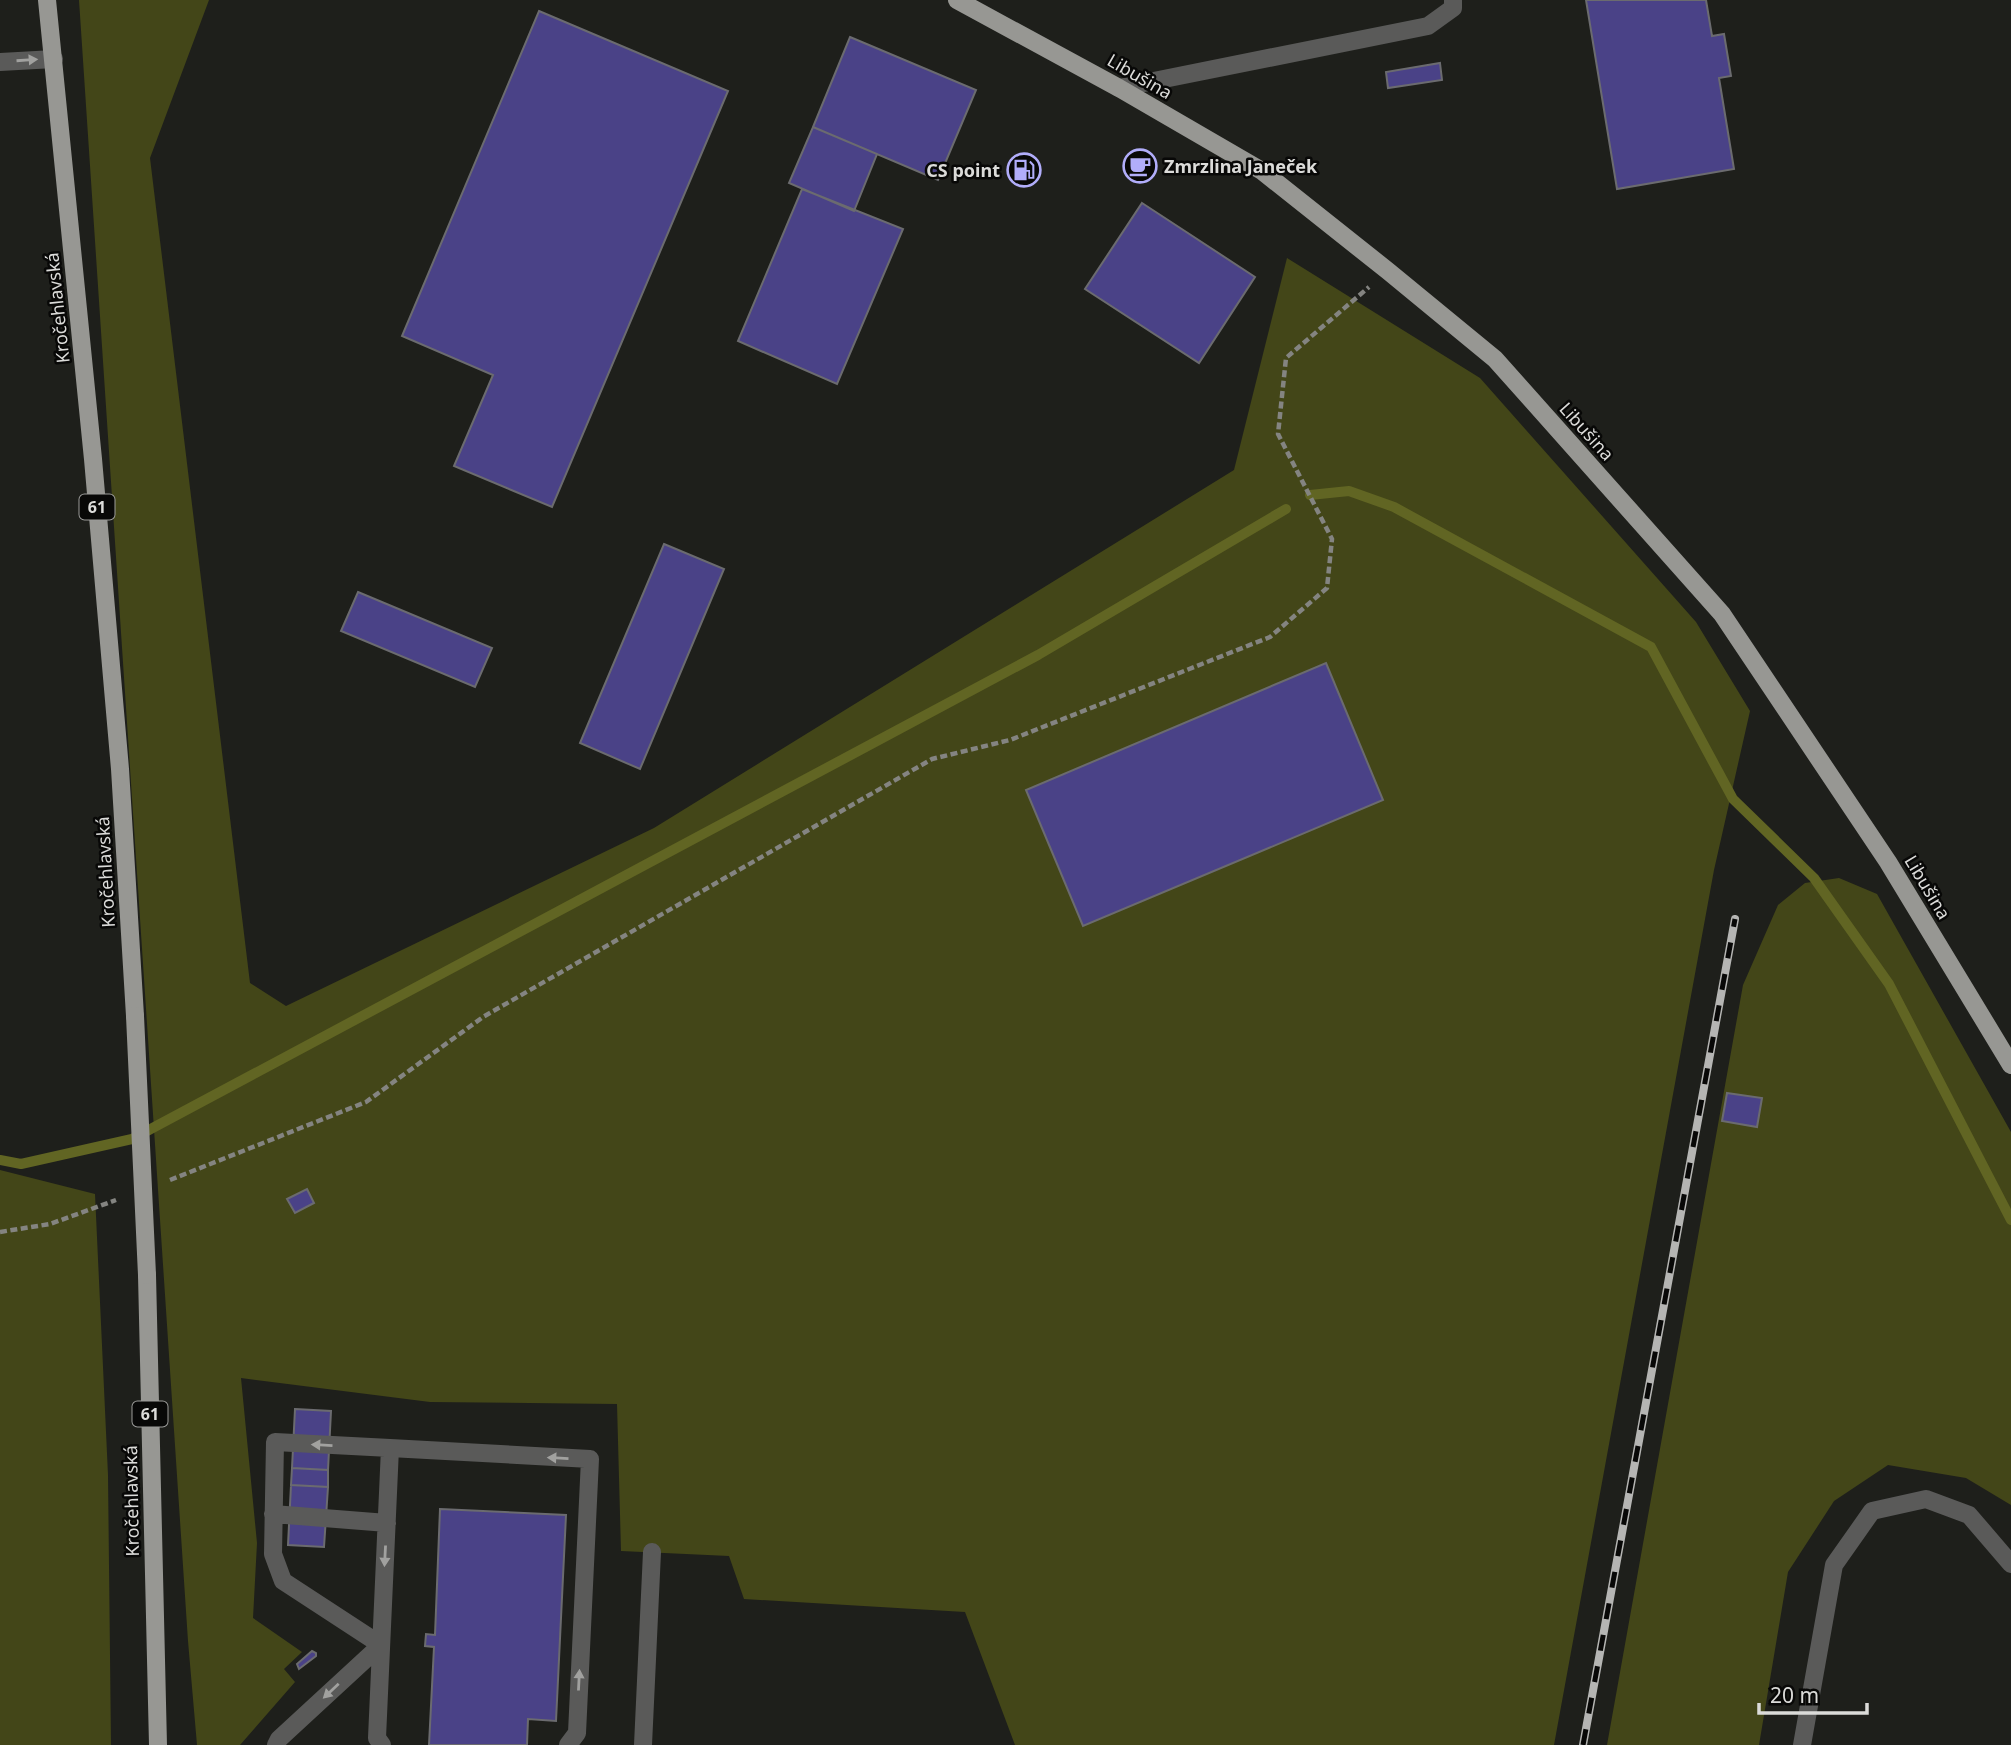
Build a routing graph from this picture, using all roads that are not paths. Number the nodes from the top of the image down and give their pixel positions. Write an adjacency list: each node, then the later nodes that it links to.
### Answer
1 (47, 0): 4 (main road, Kročehlavská / 61)
2 (957, 0): 6 (main road, Libušina)
3 (1453, 0): 6 (street)
4 (54, 59): 5 (street, one-way to 4); 14 (main road, Kročehlavská / 61, bridge)
5 (0, 62)
6 (1119, 88): 7 (main road, Libušina)
7 (2011, 1065)
8 (390, 1448): 9 (street, one-way to 9); 10 (street); 17 (street, one-way to 8)
9 (273, 1514): 10 (street); 13 (street)
10 (387, 1523): 13 (street, one-way to 13)
11 (652, 1552): 18 (street)
12 (2011, 1564): 19 (street)
13 (381, 1645): 15 (street, one-way to 15); 16 (street)
14 (158, 1745)
15 (276, 1745)
16 (382, 1745)
17 (568, 1745)
18 (643, 1745)
19 (1802, 1745)

